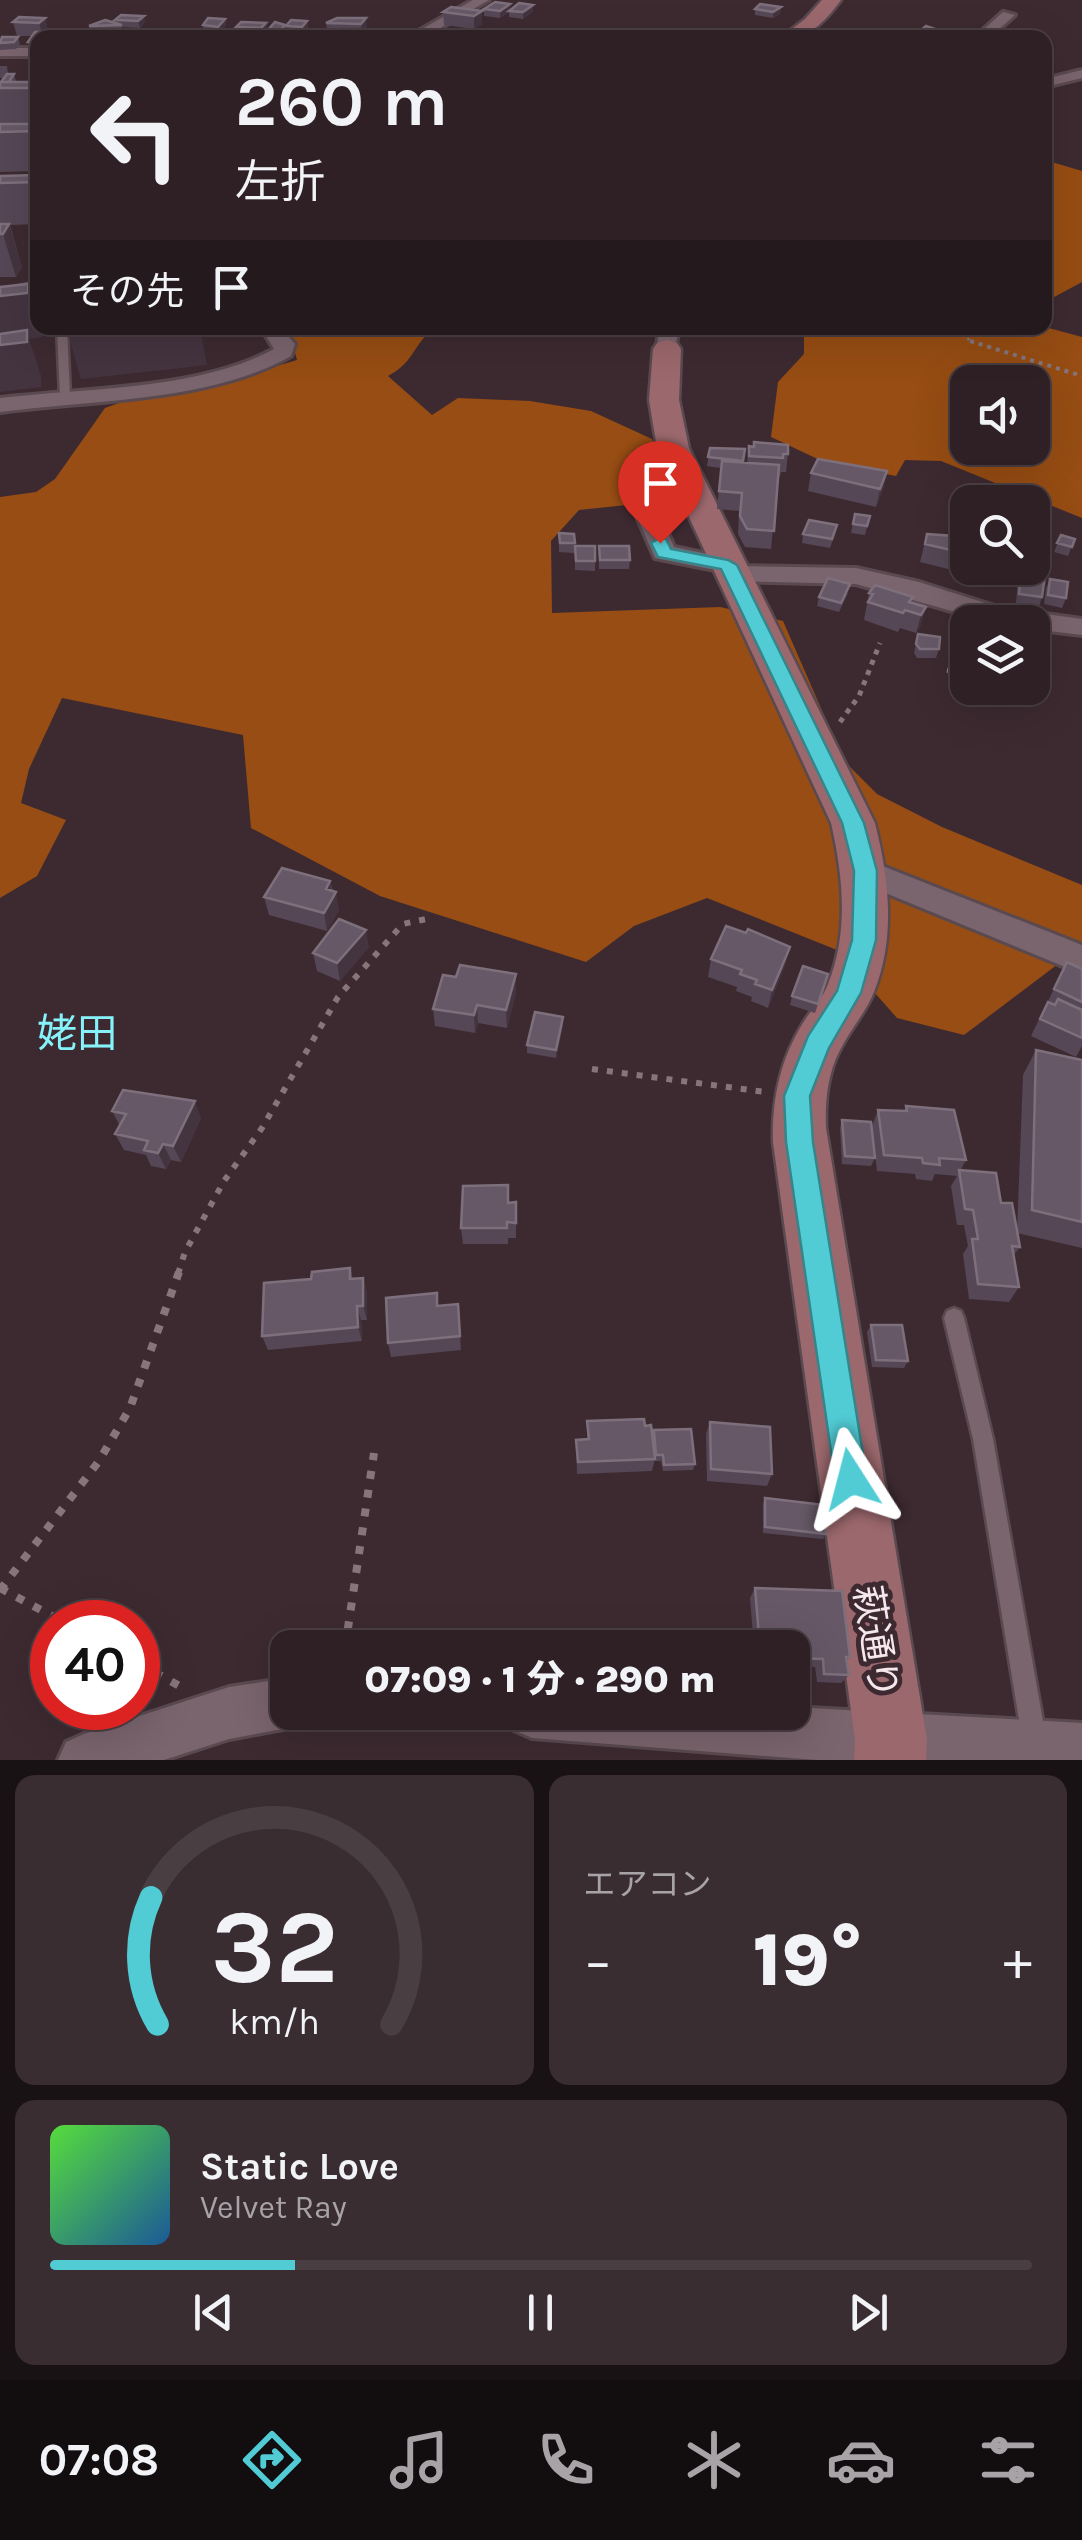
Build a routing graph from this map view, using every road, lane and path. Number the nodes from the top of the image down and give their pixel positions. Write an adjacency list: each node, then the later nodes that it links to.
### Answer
1 (483, 0): 4 (street)
2 (832, 0): 7 (street)
3 (1008, 15): 8 (street)
4 (434, 26): 5 (street); 6 (path)
5 (427, 30)
6 (474, 30)
7 (801, 30)
8 (990, 30)
9 (0, 52): 10 (street)
10 (30, 52)
11 (1052, 66): 12 (street)
12 (1081, 74): 13 (street)
13 (1052, 82)
14 (30, 292): 15 (street)
15 (0, 298)
16 (62, 335): 21 (lane)
17 (277, 335): 21 (street)
18 (962, 335): 20 (path)
19 (668, 338): 23 (street, 萩通り)
20 (1082, 376)
21 (65, 396): 22 (street)
22 (0, 405)
23 (730, 569): 24 (street); 27 (street, 萩通り)
24 (956, 603): 25 (street)
25 (1082, 627)
26 (880, 643): 27 (path)
27 (810, 735): 28 (street, 萩通り)
28 (865, 871): 30 (street); 32 (street, 萩通り)
29 (426, 919): 35 (path)
30 (1082, 960)
31 (592, 1069): 32 (path)
32 (797, 1096): 41 (street, 萩通り)
33 (954, 1318): 40 (lane)
34 (374, 1452): 37 (path)
35 (0, 1589): 36 (path)
36 (30, 1605)
37 (347, 1630)
38 (270, 1706): 42 (street)
39 (702, 1730): 41 (street)
40 (1059, 1748): 41 (street)
41 (891, 1750)
42 (84, 1760)

